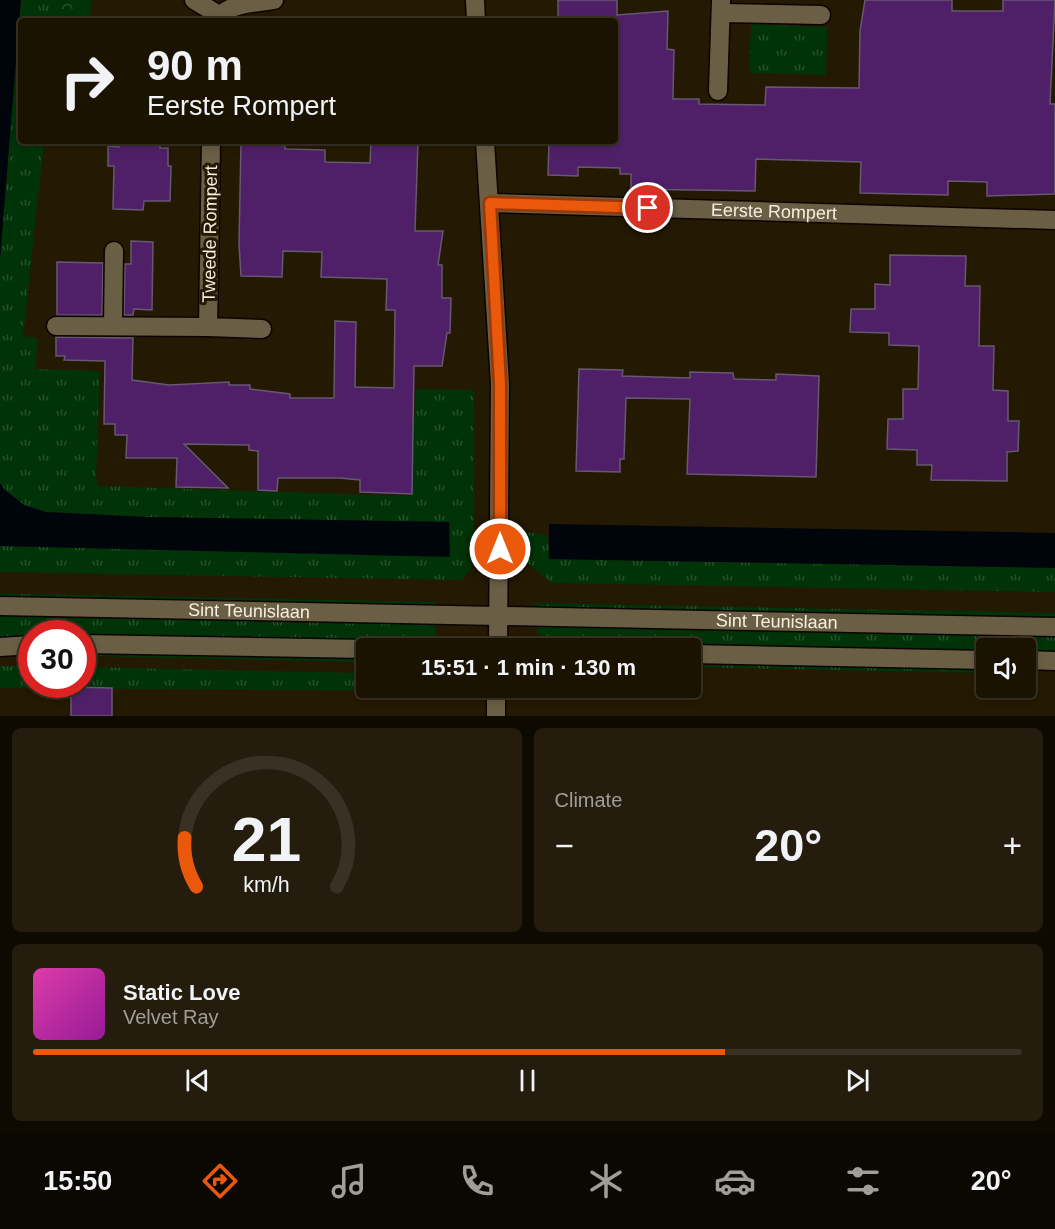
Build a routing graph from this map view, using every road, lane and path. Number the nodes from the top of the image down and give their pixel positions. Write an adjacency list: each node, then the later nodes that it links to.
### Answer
1 (194, 0): 6 (street)
2 (274, 0): 6 (street)
3 (475, 0): 7 (street)
4 (721, 6): 5 (street); 8 (street)
5 (821, 15)
6 (218, 18)
7 (476, 18)
8 (718, 91)
9 (211, 144): 16 (street, Tweede Rompert)
10 (485, 144): 11 (street)
11 (490, 203): 12 (street, Eerste Rompert); 19 (street)
12 (1055, 220)
13 (114, 251): 15 (street)
14 (56, 326): 15 (street, Tweede Rompert)
15 (113, 326): 16 (street, Tweede Rompert)
16 (208, 327): 17 (street, Tweede Rompert)
17 (262, 329)
18 (0, 606): 19 (street, Sint Teunislaan)
19 (499, 616): 20 (street, Sint Teunislaan); 21 (street)
20 (1055, 627)
21 (498, 638)
22 (96, 644): 25 (street, Sint Teunislaan)
23 (18, 646): 24 (street)
24 (0, 647)
25 (356, 649)
26 (701, 654): 27 (street, Sint Teunislaan)
27 (976, 660)
28 (1036, 660): 29 (street)
29 (1055, 661)
30 (496, 698): 31 (street)
31 (496, 716)

